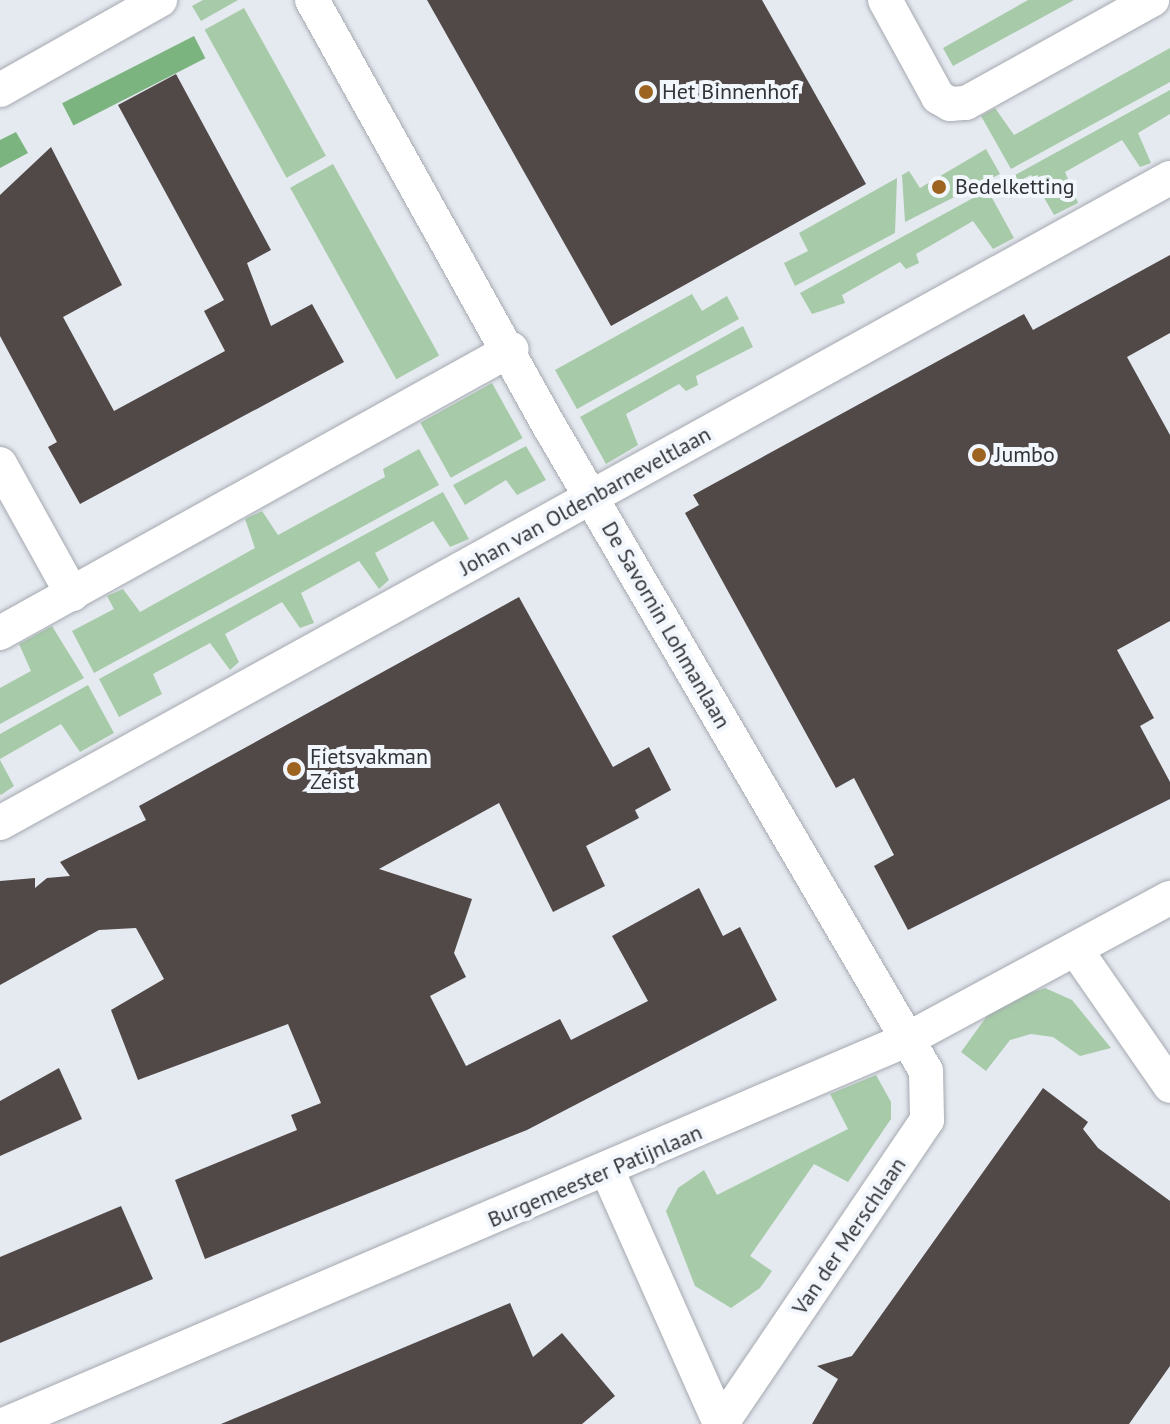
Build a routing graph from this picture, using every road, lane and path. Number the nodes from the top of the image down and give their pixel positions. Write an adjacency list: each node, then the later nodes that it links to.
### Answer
1 (312, 0): 7 (street, De Savornin Lohmanlaan)
2 (885, 0): 3 (street)
3 (1152, 0)
4 (138, 5): 5 (street)
5 (0, 90)
6 (1170, 178): 9 (street, Johan van Oldenbarneveltlaan)
7 (512, 349): 9 (street, De Savornin Lohmanlaan); 10 (street)
8 (0, 464): 10 (street)
9 (592, 496): 12 (street, Johan van Oldenbarneveltlaan); 15 (street, De Savornin Lohmanlaan)
10 (72, 594): 11 (street)
11 (0, 633)
12 (0, 823)
13 (1170, 898): 14 (street, Burgemeester Patijnlaan)
14 (1076, 950): 15 (street, Burgemeester Patijnlaan); 16 (street)
15 (904, 1041): 17 (street, Burgemeester Patijnlaan); 19 (street, Van der Merschlaan)
16 (1170, 1086)
17 (608, 1172): 18 (street, Burgemeester Patijnlaan); 19 (street, Van der Merschlaan)
18 (6, 1424)
19 (720, 1424)

